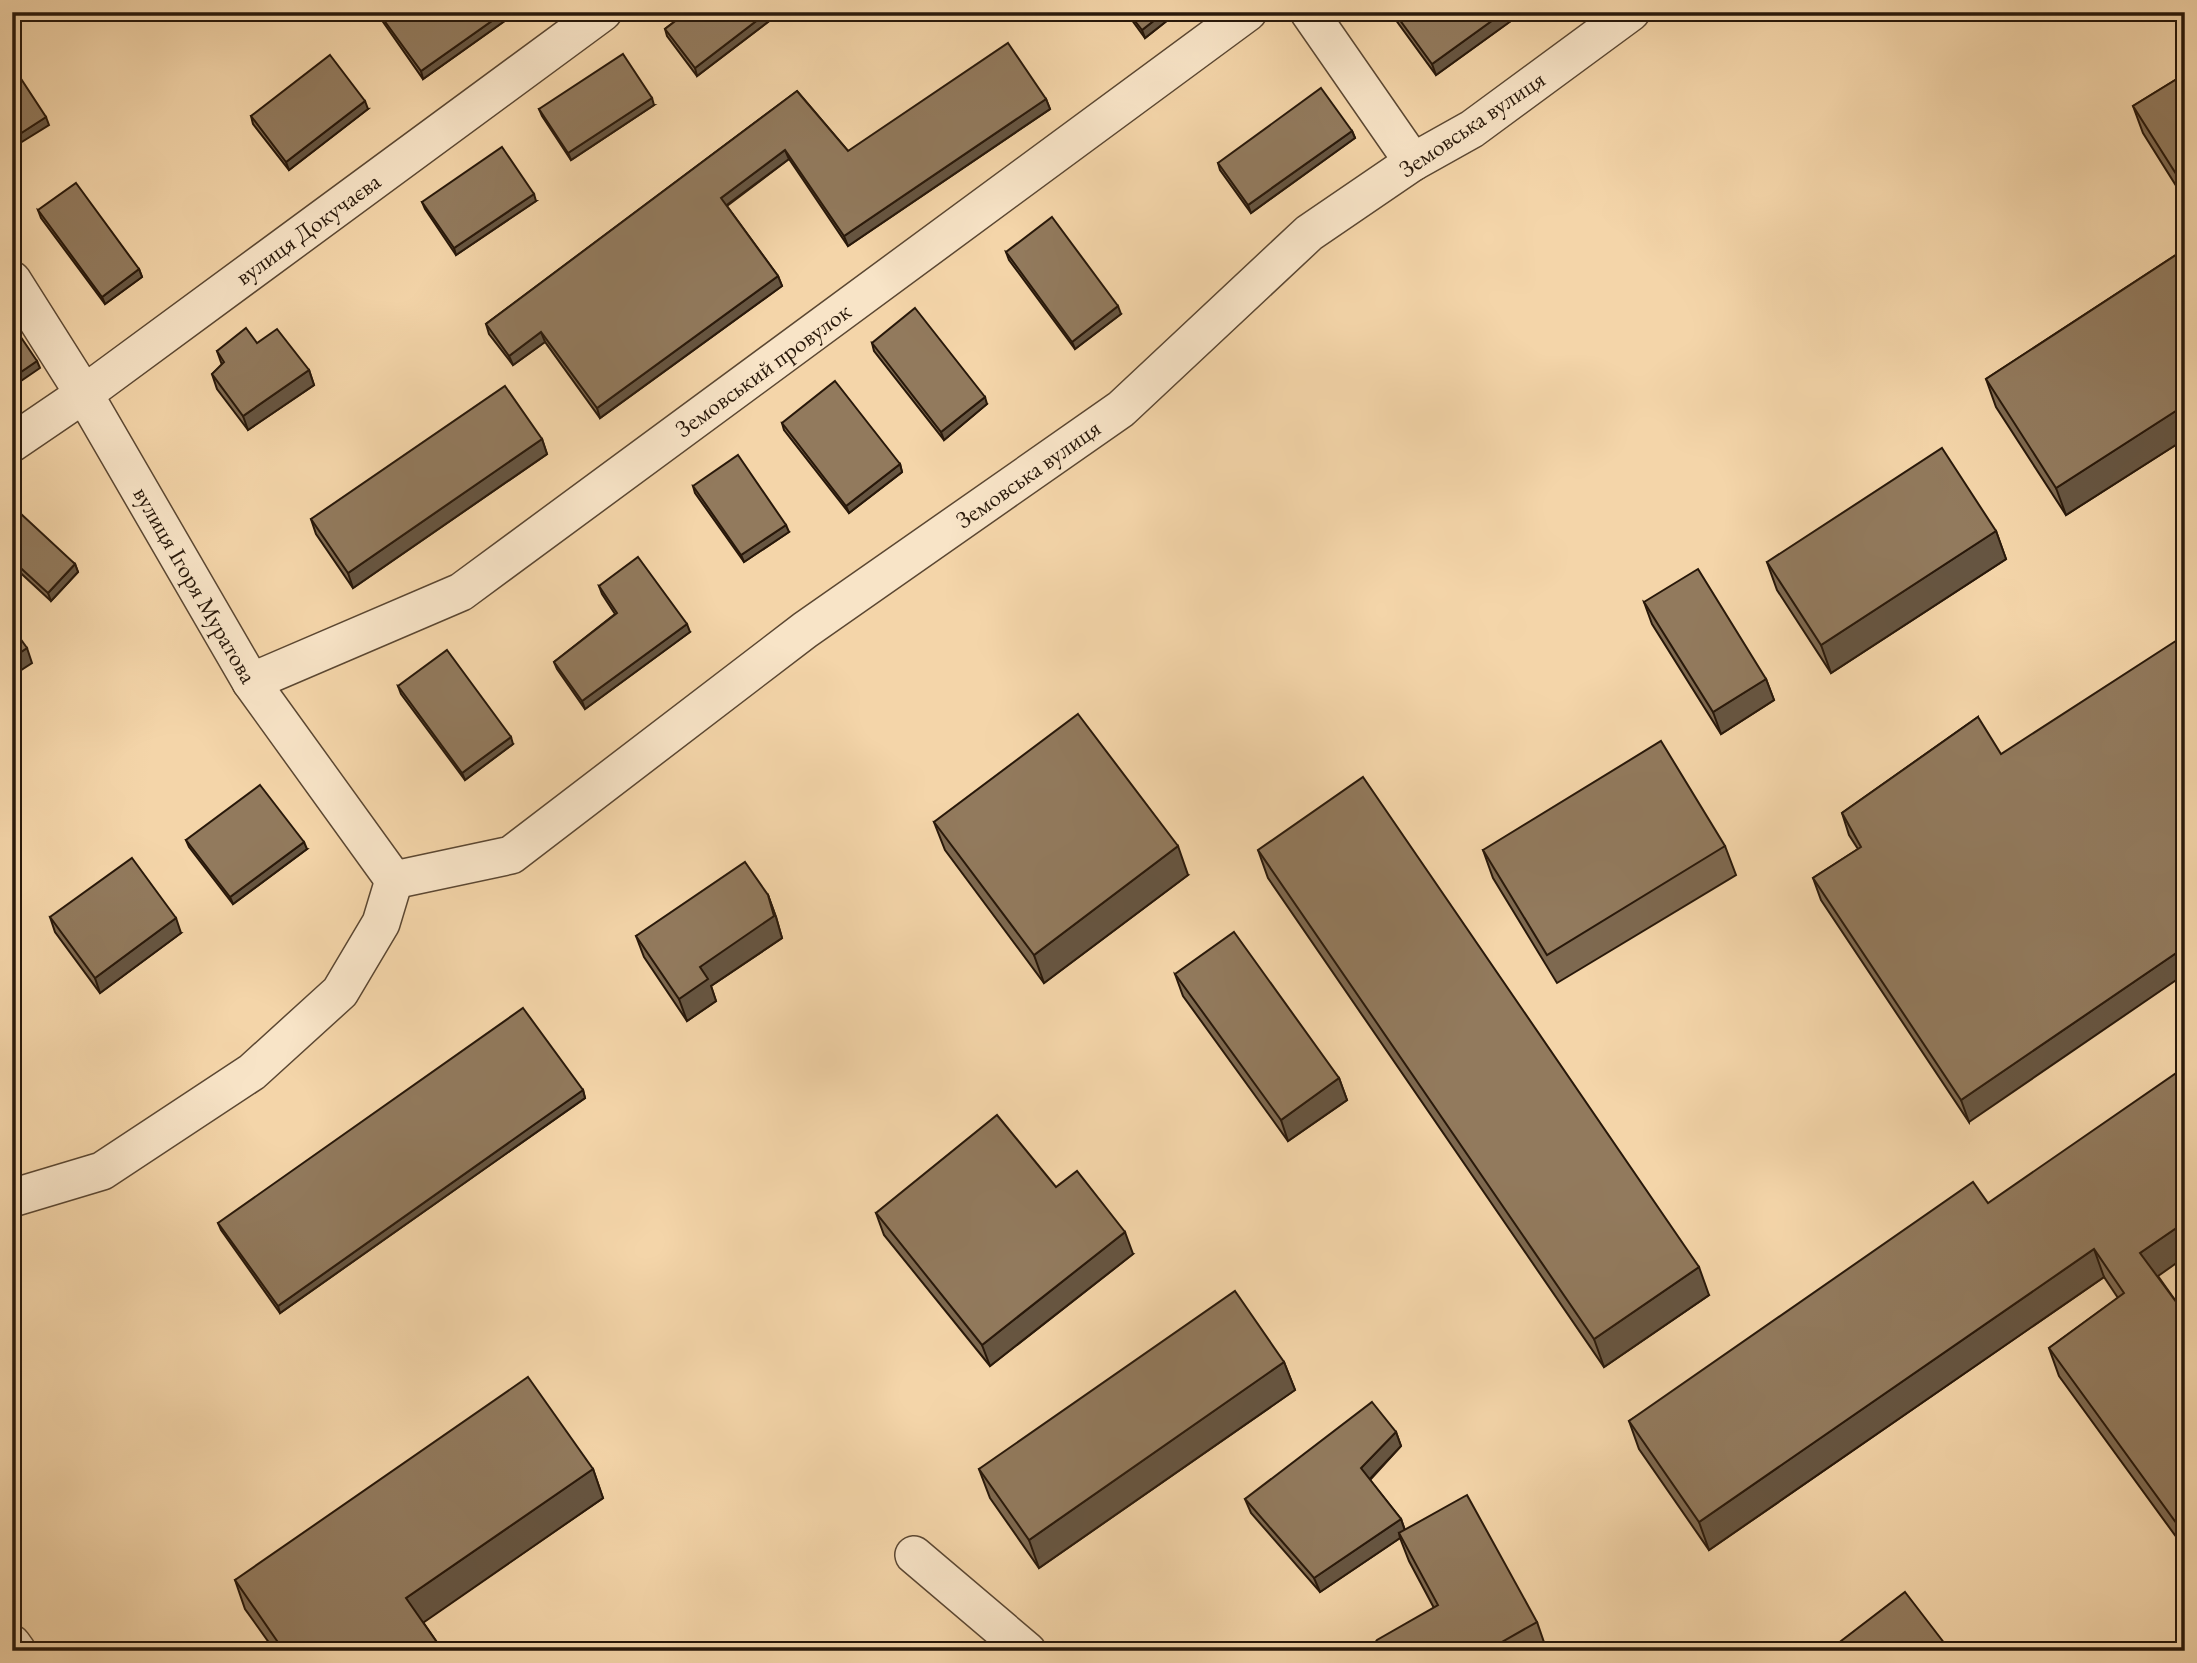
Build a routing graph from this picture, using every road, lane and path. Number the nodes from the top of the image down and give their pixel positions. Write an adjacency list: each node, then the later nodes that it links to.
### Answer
1 (603, 12): 7 (street, вулиця Докучаєва)
2 (1248, 12): 9 (street, Земовський провулок)
3 (1309, 12): 5 (street)
4 (1631, 12): 5 (street, Земовська вулиця)
5 (1413, 162): 10 (street, Земовська вулиця)
6 (12, 280): 7 (street, вулиця Ігоря Муратова)
7 (84, 394): 8 (street, вулиця Докучаєва); 9 (street, вулиця Ігоря Муратова)
8 (12, 443)
9 (251, 682): 10 (street, вулиця Ігоря Муратова)
10 (394, 880): 11 (street)
11 (12, 1198)
12 (914, 1555): 15 (street)
13 (12, 1644): 14 (street)
14 (17, 1651)
15 (1027, 1651)

